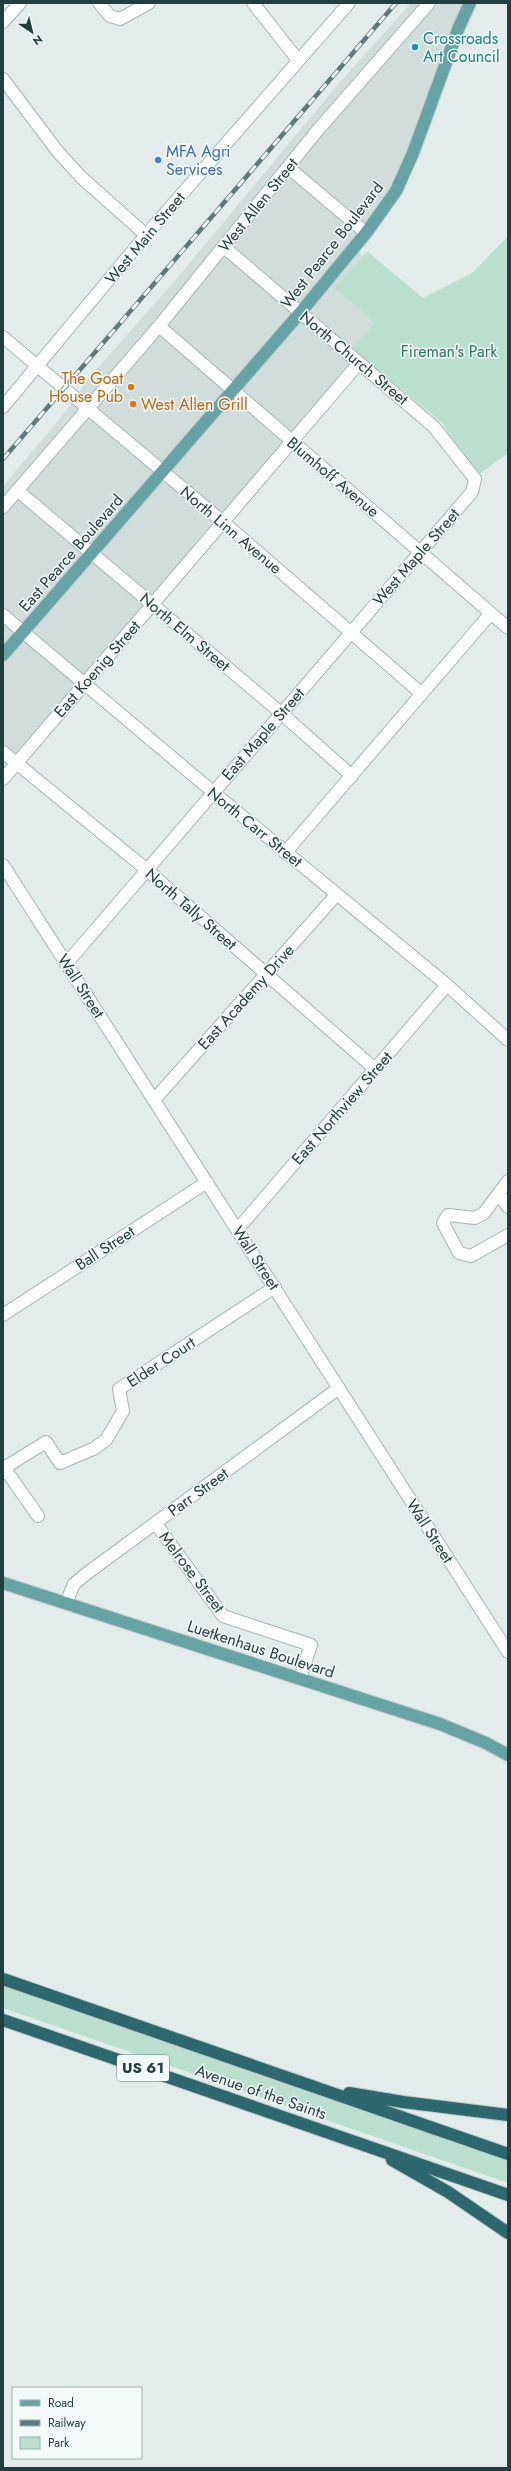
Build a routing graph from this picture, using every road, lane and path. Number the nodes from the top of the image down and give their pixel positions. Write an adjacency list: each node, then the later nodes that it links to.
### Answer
1 (20, 3): 8 (street)
2 (99, 3): 3 (street)
3 (149, 3)
4 (253, 3): 9 (street)
5 (349, 3): 9 (street, West Main Street)
6 (429, 3): 11 (street, West Allen Street)
7 (470, 3): 12 (main road, West Pearce Boulevard)
8 (3, 22)
9 (298, 60): 13 (street, West Main Street)
10 (3, 79): 13 (street)
11 (289, 168): 12 (street); 14 (street, West Allen Street)
12 (366, 233): 15 (main road, West Pearce Boulevard)
13 (146, 235): 19 (street, West Main Street)
14 (224, 247): 15 (street, North Church Street); 16 (street, West Allen Street)
15 (300, 313): 18 (street, North Church Street); 20 (main road, West Pearce Boulevard)
16 (159, 326): 20 (street, Blumhoff Avenue); 22 (street, West Allen Street)
17 (3, 337): 19 (street, North Linn Avenue)
18 (358, 363): 23 (street, East Koenig Street); 25 (street, North Church Street)
19 (38, 367): 21 (street, West Main Street); 22 (street, North Linn Avenue)
20 (232, 390): 23 (street, Blumhoff Avenue); 24 (main road, West Pearce Boulevard)
21 (3, 407)
22 (89, 408): 24 (street, North Linn Avenue); 26 (street, West Allen Street)
23 (291, 442): 28 (street, East Koenig Street); 29 (street, Blumhoff Avenue)
24 (162, 472): 28 (street, North Linn Avenue); 30 (main road, East Pearce Boulevard)
25 (475, 478): 29 (street, West Maple Street)
26 (17, 490): 27 (street, West Allen Street); 30 (street, North Elm Street)
27 (3, 507)
28 (222, 522): 31 (street, East Koenig Street); 36 (street, North Linn Avenue)
29 (421, 551): 32 (street, Blumhoff Avenue); 36 (street, West Maple Street)
30 (92, 553): 31 (street, North Elm Street); 35 (main road, East Pearce Boulevard)
31 (152, 605): 38 (street, East Koenig Street); 40 (street, North Elm Street)
32 (491, 613): 34 (street, Blumhoff Avenue); 39 (street)
33 (3, 615): 35 (street, North Carr Street)
34 (508, 628)
35 (23, 631): 37 (main road, East Pearce Boulevard); 38 (street, North Carr Street)
36 (350, 632): 39 (street, North Linn Avenue); 40 (street, East Maple Street)
37 (3, 655)
38 (84, 683): 42 (street, East Koenig Street); 45 (street, North Carr Street)
39 (422, 694): 43 (street)
40 (281, 713): 43 (street, North Elm Street); 45 (street, East Maple Street)
41 (3, 752): 42 (street, North Tally Street)
42 (16, 763): 44 (street, East Koenig Street); 48 (street, North Tally Street)
43 (352, 776): 46 (street)
44 (3, 779)
45 (212, 792): 46 (street, North Carr Street); 48 (street, East Maple Street)
46 (285, 852): 49 (street, North Carr Street)
47 (3, 865): 50 (street, Wall Street)
48 (147, 870): 50 (street, East Maple Street); 51 (street, North Tally Street)
49 (337, 894): 51 (street, East Academy Drive); 52 (street, North Carr Street)
50 (66, 964): 55 (street, Wall Street)
51 (266, 974): 54 (street, North Tally Street); 55 (street, East Academy Drive)
52 (447, 985): 53 (street, North Carr Street); 54 (street, East Northview Street)
53 (508, 1040)
54 (375, 1069): 60 (street, East Northview Street)
55 (154, 1100): 57 (street, Wall Street)
56 (508, 1181): 58 (street)
57 (207, 1182): 60 (street, Wall Street); 63 (street, Ball Street)
58 (499, 1194): 59 (street); 61 (street)
59 (508, 1207)
60 (237, 1230): 62 (street, Wall Street)
61 (508, 1235)
62 (275, 1288): 64 (street, Wall Street); 65 (street, Elder Court)
63 (3, 1315)
64 (339, 1388): 67 (street, Parr Street); 70 (street, Wall Street)
65 (4, 1467): 66 (street)
66 (38, 1516)
67 (156, 1524): 69 (street, Parr Street); 71 (street, Melrose Street)
68 (3, 1583): 69 (main road, Luetkenhaus Boulevard)
69 (66, 1603): 71 (main road, Luetkenhaus Boulevard)
70 (508, 1652)
71 (300, 1678): 72 (main road, Luetkenhaus Boulevard)
72 (507, 1754)
73 (3, 1979): 75 (highway, Avenue of the Saints / US 61)
74 (3, 2020): 77 (highway, Avenue of the Saints / US 61)
75 (314, 2087): 76 (highway); 78 (highway, Avenue of the Saints / US 61)
76 (508, 2115)
77 (368, 2146): 79 (highway, Avenue of the Saints / US 61); 80 (highway)
78 (508, 2154)
79 (508, 2194)
80 (508, 2233)

